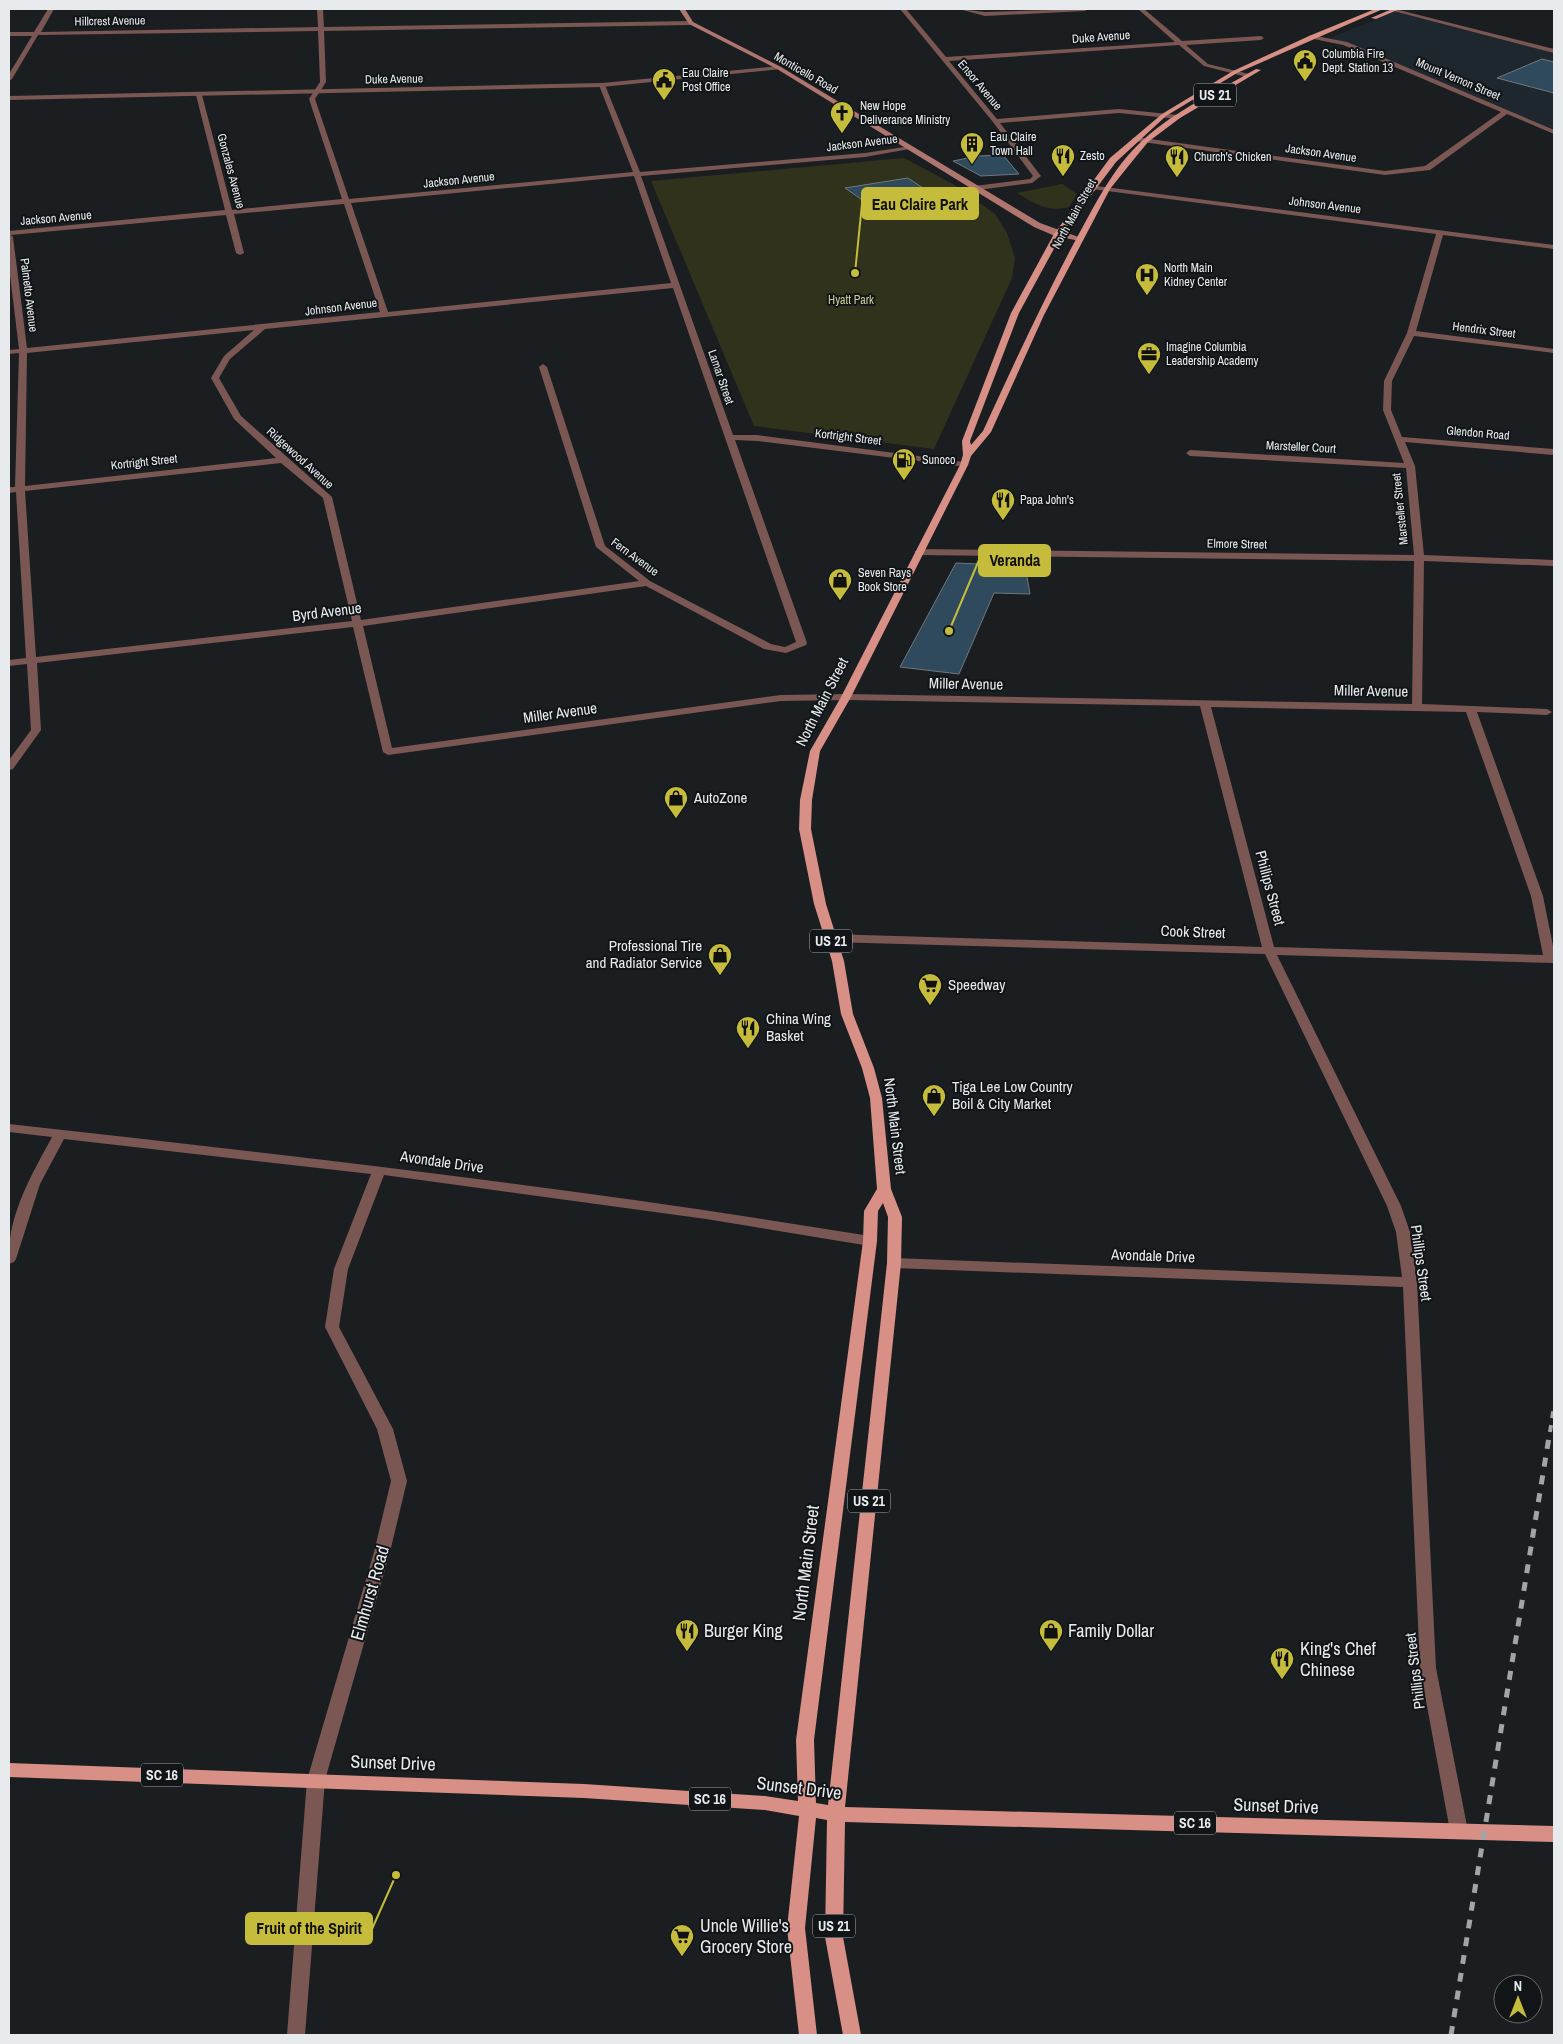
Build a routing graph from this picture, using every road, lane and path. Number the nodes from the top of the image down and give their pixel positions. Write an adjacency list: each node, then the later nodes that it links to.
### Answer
1 (51, 9): 12 (street)
2 (320, 9): 11 (street)
3 (682, 9): 10 (main road)
4 (903, 9): 19 (street, Ensor Avenue)
5 (962, 9): 6 (street)
6 (1085, 9)
7 (1141, 9): 17 (street)
8 (1380, 9): 14 (main road, North Main Street / US 21)
9 (1393, 9): 16 (main road, North Main Street / US 21); 18 (street)
10 (691, 23): 11 (street, Hillcrest Avenue); 20 (main road, Monticello Road)
11 (321, 28): 12 (street, Hillcrest Avenue); 25 (street)
12 (36, 33): 13 (street, Hillcrest Avenue); 23 (street)
13 (9, 34)
14 (1311, 37): 16 (street); 21 (main road, North Main Street / US 21)
15 (1260, 38): 17 (street, Duke Avenue)
16 (1325, 38): 22 (main road, North Main Street / US 21); 28 (street, Mount Vernon Street)
17 (1179, 43): 19 (street, Duke Avenue); 21 (street)
18 (1554, 51)
19 (943, 59): 31 (street, Ensor Avenue)
20 (779, 68): 24 (street, Duke Avenue); 35 (main road, Monticello Road)
21 (1235, 72): 22 (street); 29 (main road, North Main Street / US 21)
22 (1248, 75): 30 (main road, North Main Street / US 21)
23 (9, 80)
24 (602, 85): 25 (street, Duke Avenue); 36 (street, Lamar Street)
25 (315, 92): 26 (street, Duke Avenue); 40 (street)
26 (199, 95): 27 (street, Duke Avenue); 41 (street, Gonzales Avenue)
27 (9, 98)
28 (1507, 112): 32 (street, Mount Vernon Street); 34 (street, Jackson Avenue)
29 (1164, 115): 30 (street); 31 (street); 33 (main road, North Main Street / US 21)
30 (1178, 117): 34 (main road, North Main Street / US 21)
31 (995, 121): 38 (street, Ensor Avenue)
32 (1554, 132)
33 (1135, 139): 34 (street, Jackson Avenue); 37 (main road, North Main Street / US 21)
34 (1146, 141): 39 (main road, North Main Street / US 21)
35 (911, 148): 36 (street, Jackson Avenue); 38 (main road, Monticello Road)
36 (637, 174): 40 (street, Jackson Avenue); 49 (street, Lamar Street)
37 (1092, 187): 39 (street, Johnson Avenue); 44 (main road, North Main Street / US 21)
38 (978, 188): 44 (main road, Monticello Road)
39 (1107, 189): 42 (street, Johnson Avenue); 46 (main road, North Main Street / US 21)
40 (348, 203): 41 (street, Jackson Avenue); 50 (street)
41 (230, 214): 43 (street, Jackson Avenue); 48 (street, Gonzales Avenue)
42 (1440, 232): 47 (street, Johnson Avenue); 52 (street, Marsteller Street)
43 (9, 233)
44 (1058, 234): 46 (main road, Monticello Road); 61 (main road, North Main Street / US 21)
45 (9, 237): 53 (street, Palmetto Avenue)
46 (1080, 239): 61 (main road, North Main Street / US 21)
47 (1554, 247)
48 (240, 253)
49 (676, 285): 50 (street, Johnson Avenue); 57 (street, Lamar Street)
50 (384, 313): 51 (street, Johnson Avenue)
51 (262, 327): 53 (street, Johnson Avenue); 62 (street, Ridgewood Avenue)
52 (1411, 333): 54 (street, Hendrix Street); 58 (street, Marsteller Street)
53 (23, 351): 55 (street, Johnson Avenue); 65 (street, Palmetto Avenue)
54 (1554, 351)
55 (9, 352)
56 (543, 367): 70 (street, Fern Avenue)
57 (728, 437): 63 (street, Kortright Street); 72 (street, Lamar Street)
58 (1400, 439): 60 (street, Glendon Road); 64 (street, Marsteller Street)
59 (1190, 452): 64 (street, Marsteller Court)
60 (1554, 452)
61 (967, 455): 63 (main road, North Main Street / US 21)
62 (282, 460): 65 (street, Kortright Street); 71 (street, Ridgewood Avenue)
63 (964, 465): 67 (main road, North Main Street / US 21)
64 (1410, 466): 68 (street, Marsteller Street)
65 (20, 489): 66 (street, Kortright Street); 73 (street, Palmetto Avenue)
66 (9, 490)
67 (919, 552): 68 (street, Elmore Street); 75 (main road, North Main Street / US 21)
68 (1418, 558): 69 (street, Elmore Street); 77 (street, Marsteller Street)
69 (1554, 563)
70 (648, 583): 71 (street, Byrd Avenue); 72 (street, Fern Avenue)
71 (356, 624): 73 (street, Byrd Avenue); 80 (street, Ridgewood Avenue)
72 (768, 647)
73 (32, 660): 74 (street, Byrd Avenue); 81 (street, Palmetto Avenue)
74 (9, 663)
75 (846, 697): 76 (street, Miller Avenue); 80 (street, Miller Avenue); 82 (main road, North Main Street / US 21)
76 (1205, 704): 77 (street, Miller Avenue); 83 (street, Phillips Street)
77 (1416, 707): 78 (street, Miller Avenue)
78 (1470, 708): 79 (street, Miller Avenue); 84 (street)
79 (1547, 712)
80 (388, 752)
81 (9, 767)
82 (830, 938): 83 (street, Cook Street); 88 (main road, North Main Street / US 21)
83 (1269, 950): 84 (street, Cook Street); 92 (street, Phillips Street)
84 (1552, 959)
85 (9, 1128): 86 (street, Avondale Drive)
86 (60, 1134): 87 (street, Avondale Drive); 90 (street)
87 (379, 1170): 89 (street, Avondale Drive); 94 (street, Elmhurst Road)
88 (884, 1189): 89 (main road, North Main Street / US 21); 91 (main road, North Main Street / US 21)
89 (870, 1241): 95 (main road, North Main Street / US 21)
90 (9, 1259)
91 (894, 1263): 92 (street, Avondale Drive); 96 (main road, North Main Street / US 21)
92 (1410, 1282): 97 (street, Phillips Street)
93 (9, 1770): 94 (main road, Sunset Drive / SC 16)
94 (316, 1780): 95 (main road, Sunset Drive / SC 16); 99 (street, Elmhurst Road)
95 (808, 1810): 96 (main road, Sunset Drive / SC 16); 100 (main road, North Main Street / US 21)
96 (836, 1814): 97 (main road, Sunset Drive / SC 16); 101 (main road, US 21)
97 (1459, 1831): 98 (main road, Sunset Drive / SC 16)
98 (1554, 1834)
99 (296, 2035)
100 (808, 2035)
101 (852, 2035)

